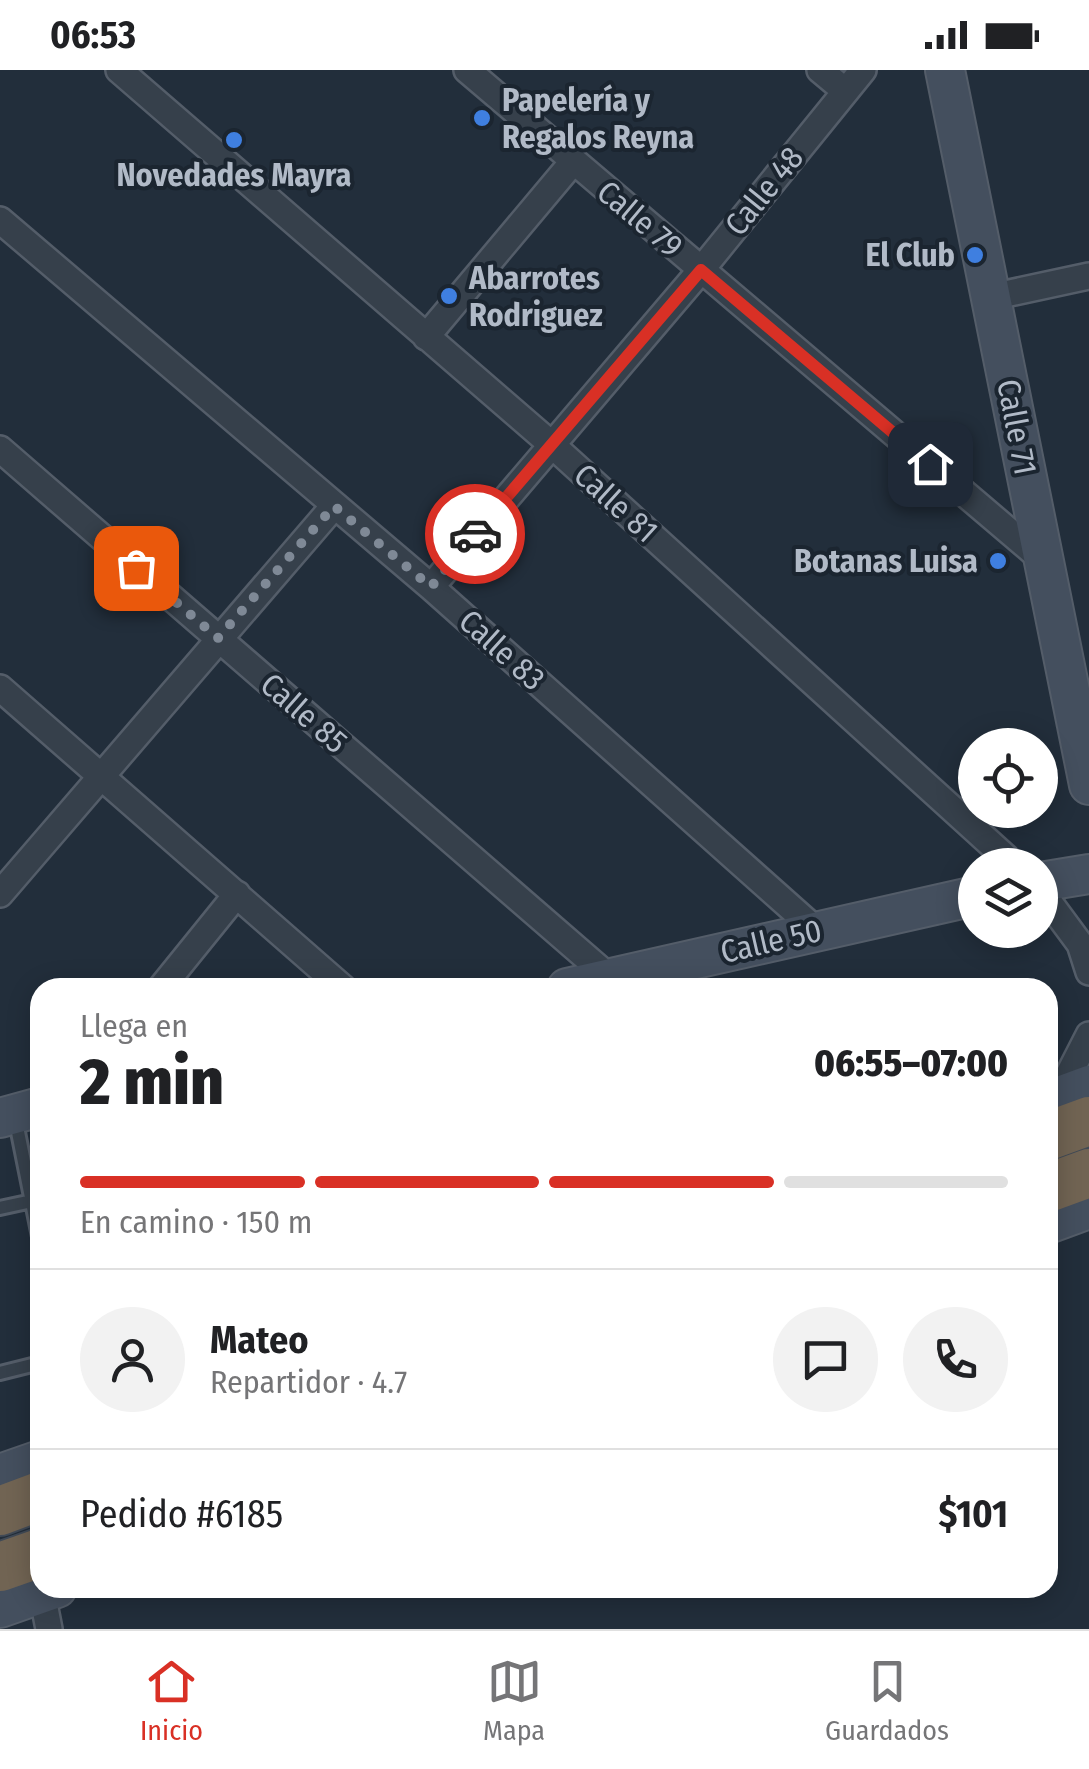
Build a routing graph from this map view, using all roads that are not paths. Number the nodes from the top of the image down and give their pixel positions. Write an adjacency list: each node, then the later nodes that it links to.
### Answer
1 (120, 70): 12 (street, Calle 81)
2 (467, 70): 7 (street, Calle 79)
3 (820, 70): 6 (street)
4 (864, 70): 6 (street, Calle 48)
5 (945, 70): 11 (street, Calle 71)
6 (844, 90): 9 (street, Calle 48)
7 (572, 163): 9 (street, Calle 79); 12 (street)
8 (0, 220): 15 (street, Calle 83)
9 (701, 270): 13 (street, Calle 48); 16 (street, Calle 79)
10 (1089, 276): 11 (street)
11 (991, 296): 16 (street, Calle 71)
12 (426, 338): 13 (street, Calle 81)
13 (551, 444): 17 (street, Calle 48); 22 (street, Calle 81)
14 (0, 449): 18 (street, Calle 85)
15 (334, 506): 17 (street, Calle 83); 18 (street)
16 (1044, 561): 21 (street, Calle 71)
17 (431, 587): 29 (street, Calle 83)
18 (218, 638): 20 (street); 31 (street, Calle 85)
19 (0, 688): 20 (street)
20 (100, 775): 25 (street); 26 (street)
21 (1088, 776)
22 (995, 848)
23 (1089, 874): 24 (street)
24 (1058, 882)
25 (0, 894)
26 (237, 894): 32 (street); 33 (street)
27 (958, 900): 29 (street, Calle 50)
28 (1058, 912): 30 (street)
29 (816, 930): 31 (street, Calle 50)
30 (1089, 972)
31 (609, 977): 34 (street, Calle 50)
32 (169, 978)
33 (332, 978)
34 (605, 978)
35 (1089, 1035): 37 (street)
36 (1089, 1086): 38 (street)
37 (1058, 1088)
38 (1058, 1097)
39 (1058, 1101): 40 (street)
40 (1089, 1108)
41 (18, 1113): 46 (lane)
42 (1089, 1121): 43 (highway)
43 (1058, 1132)
44 (1089, 1172): 45 (highway)
45 (1058, 1184)
46 (30, 1188)
47 (30, 1201): 48 (lane)
48 (0, 1208)
49 (1089, 1209): 50 (street)
50 (1058, 1220)
51 (30, 1365): 52 (lane)
52 (0, 1372)
53 (30, 1464): 54 (street)
54 (0, 1474)
55 (30, 1500): 56 (highway)
56 (0, 1511)
57 (0, 1567): 58 (highway)
58 (30, 1582)
59 (30, 1597): 60 (street)
60 (0, 1608)

